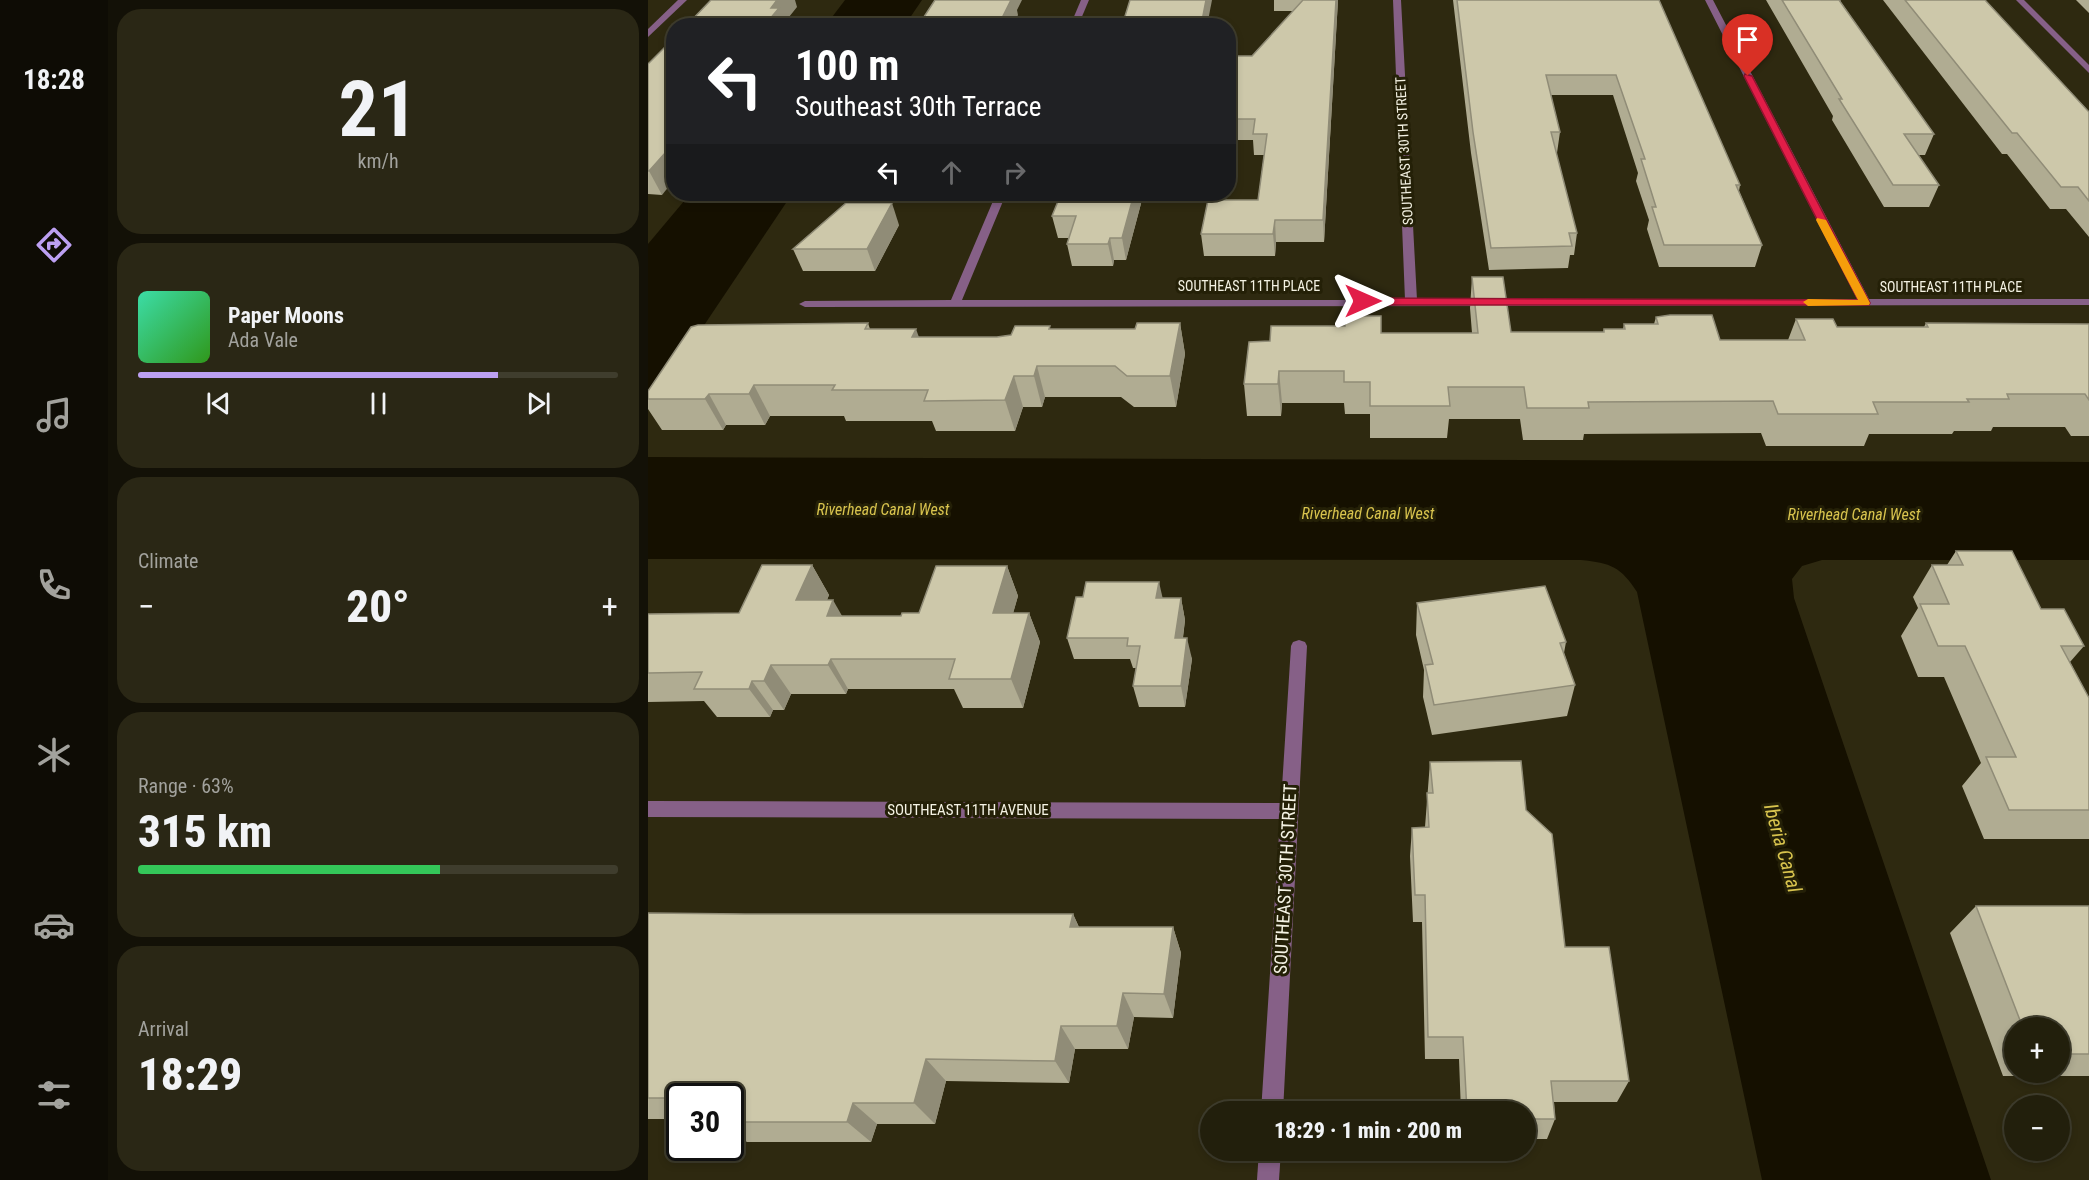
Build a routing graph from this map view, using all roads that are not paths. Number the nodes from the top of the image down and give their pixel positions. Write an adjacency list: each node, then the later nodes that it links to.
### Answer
1 (683, 0): 7 (street)
2 (1085, 0): 6 (street)
3 (1397, 0): 10 (street, SOUTHEAST 30TH STREET)
4 (1709, 0): 13 (street)
5 (2020, 0): 8 (street)
6 (1077, 18)
7 (648, 34)
8 (2089, 70)
9 (998, 201): 11 (street)
10 (1411, 301): 11 (street, SOUTHEAST 11TH PLACE); 13 (street, SOUTHEAST 11TH PLACE)
11 (956, 302): 14 (street, SOUTHEAST 11TH PLACE)
12 (2089, 302): 13 (street, SOUTHEAST 11TH PLACE)
13 (1865, 303)
14 (805, 304)
15 (1299, 646): 17 (street, SOUTHEAST 30TH STREET)
16 (648, 809): 17 (street, SOUTHEAST 11TH AVENUE)
17 (1288, 811): 18 (street, SOUTHEAST 30TH STREET)
18 (1273, 1101)
19 (1269, 1161): 20 (street)
20 (1268, 1180)

